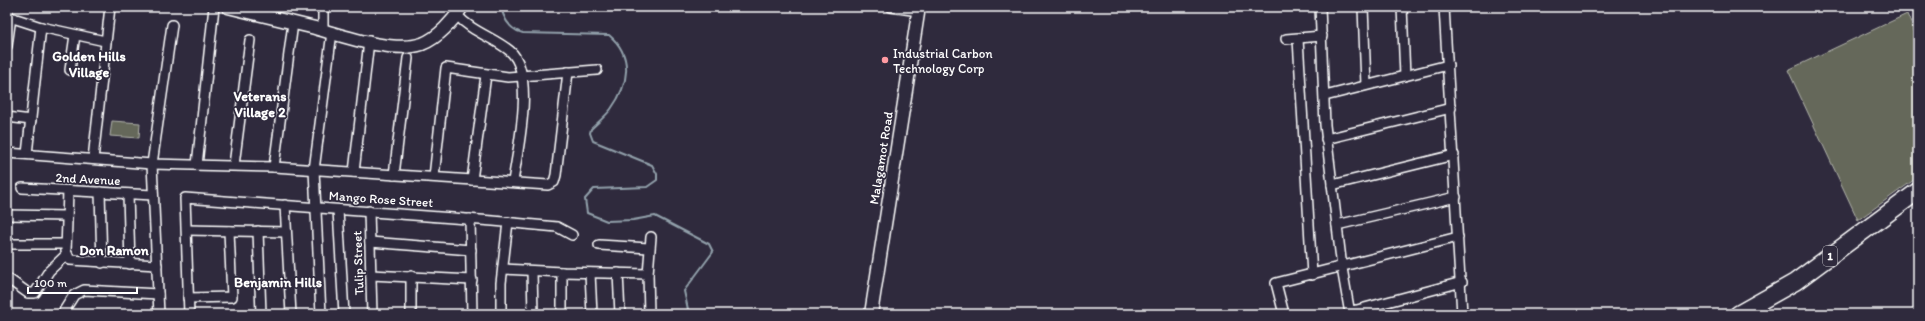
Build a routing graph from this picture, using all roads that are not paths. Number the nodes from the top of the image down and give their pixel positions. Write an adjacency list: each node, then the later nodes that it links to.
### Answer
1 (109, 7): 22 (street)
2 (214, 7): 44 (street)
3 (228, 7): 13 (street)
4 (323, 7): 16 (street)
5 (891, 7): 10 (street)
6 (1320, 7): 18 (street)
7 (1363, 7): 33 (street)
8 (1402, 7): 32 (street)
9 (1444, 7): 26 (street)
10 (919, 9): 118 (street, Malagamot Road)
11 (459, 11): 23 (street); 31 (street)
12 (9, 17): 15 (street); 24 (street)
13 (293, 23): 16 (street); 46 (street)
14 (172, 25): 43 (street)
15 (41, 27): 17 (street); 37 (street)
16 (328, 31): 23 (street); 47 (street)
17 (75, 35): 22 (street); 27 (street)
18 (1322, 36): 20 (street); 34 (street)
19 (1286, 39): 20 (street)
20 (1298, 39): 95 (street)
21 (250, 40): 45 (street)
22 (106, 41): 42 (street)
23 (369, 41): 48 (street)
24 (7, 46)
25 (408, 58): 49 (street)
26 (1448, 65): 32 (street); 35 (street)
27 (70, 70)
28 (597, 70): 29 (street)
29 (568, 72): 31 (street); 52 (street)
30 (486, 75): 31 (street); 50 (street); 51 (street)
31 (522, 76): 52 (street)
32 (1405, 76): 33 (street)
33 (1366, 85): 34 (street)
34 (1325, 96): 38 (street)
35 (1451, 108): 38 (street); 41 (street)
36 (7, 117): 37 (street)
37 (31, 120): 40 (street)
38 (1326, 139): 53 (street)
39 (7, 153): 40 (street)
40 (27, 154): 42 (street)
41 (1454, 156): 53 (street); 60 (street)
42 (93, 159): 43 (street)
43 (152, 164): 44 (street); 59 (street)
44 (196, 165): 45 (street)
45 (234, 166): 46 (street)
46 (274, 167): 47 (street)
47 (314, 170): 48 (street); 62 (street)
48 (354, 172): 49 (street)
49 (394, 175): 50 (street)
50 (434, 177): 51 (street)
51 (472, 180): 52 (street)
52 (514, 182)
53 (1332, 185): 69 (street)
54 (22, 188): 55 (street, 2nd Avenue)
55 (68, 191): 57 (street, 2nd Avenue); 66 (street)
56 (1918, 191): 121 (highway, 1)
57 (100, 192): 58 (street, 2nd Avenue); 84 (street)
58 (128, 194): 59 (street, 2nd Avenue); 85 (street)
59 (153, 195): 86 (street)
60 (1456, 197): 69 (street); 76 (street)
61 (285, 205): 62 (street, Mango Rose Street); 70 (street, Mango Rose Street); 73 (street)
62 (315, 207): 63 (street, Mango Rose Street); 107 (street)
63 (338, 210): 64 (street, Mango Rose Street); 108 (street)
64 (369, 211): 67 (street, Mango Rose Street); 77 (street, Tulip Street)
65 (7, 215): 66 (street)
66 (67, 216): 79 (street)
67 (470, 219): 68 (street, Mango Rose Street); 82 (street)
68 (508, 222): 74 (street, Mango Rose Street); 88 (street)
69 (1337, 224): 87 (street)
70 (187, 230): 71 (street); 101 (street)
71 (229, 231): 72 (street); 101 (street)
72 (258, 231): 73 (street); 105 (street)
73 (286, 232): 106 (street)
74 (572, 236)
75 (651, 237): 81 (street)
76 (1458, 237): 87 (street); 99 (street)
77 (370, 242): 82 (street); 94 (street, Tulip Street)
78 (7, 244): 79 (street)
79 (66, 244): 83 (street)
80 (599, 245): 81 (street)
81 (649, 248): 93 (street)
82 (471, 250): 98 (street)
83 (67, 254): 84 (street); 97 (street)
84 (102, 263): 85 (street)
85 (130, 264): 86 (street)
86 (157, 265): 100 (street)
87 (1342, 268): 95 (street); 99 (street)
88 (503, 269): 89 (street); 112 (street)
89 (532, 271): 90 (street); 113 (street)
90 (562, 272): 91 (street); 114 (street)
91 (590, 273): 92 (street); 115 (street)
92 (618, 274): 93 (street); 116 (street)
93 (648, 274): 117 (street)
94 (371, 275): 96 (street); 109 (street, Tulip Street)
95 (1312, 275): 119 (street)
96 (411, 276): 98 (street); 110 (street)
97 (7, 278)
98 (472, 280): 111 (street)
99 (1462, 282): 120 (street)
100 (158, 294): 102 (street); 103 (street)
101 (188, 298): 104 (street)
102 (62, 314)
103 (160, 314)
104 (189, 314)
105 (261, 314)
106 (291, 314)
107 (321, 314)
108 (344, 314)
109 (372, 314)
110 (411, 314)
111 (472, 314)
112 (501, 314)
113 (533, 314)
114 (562, 314)
115 (592, 314)
116 (620, 314)
117 (649, 314)
118 (871, 314)
119 (1284, 314)
120 (1462, 314)
121 (1738, 314)

